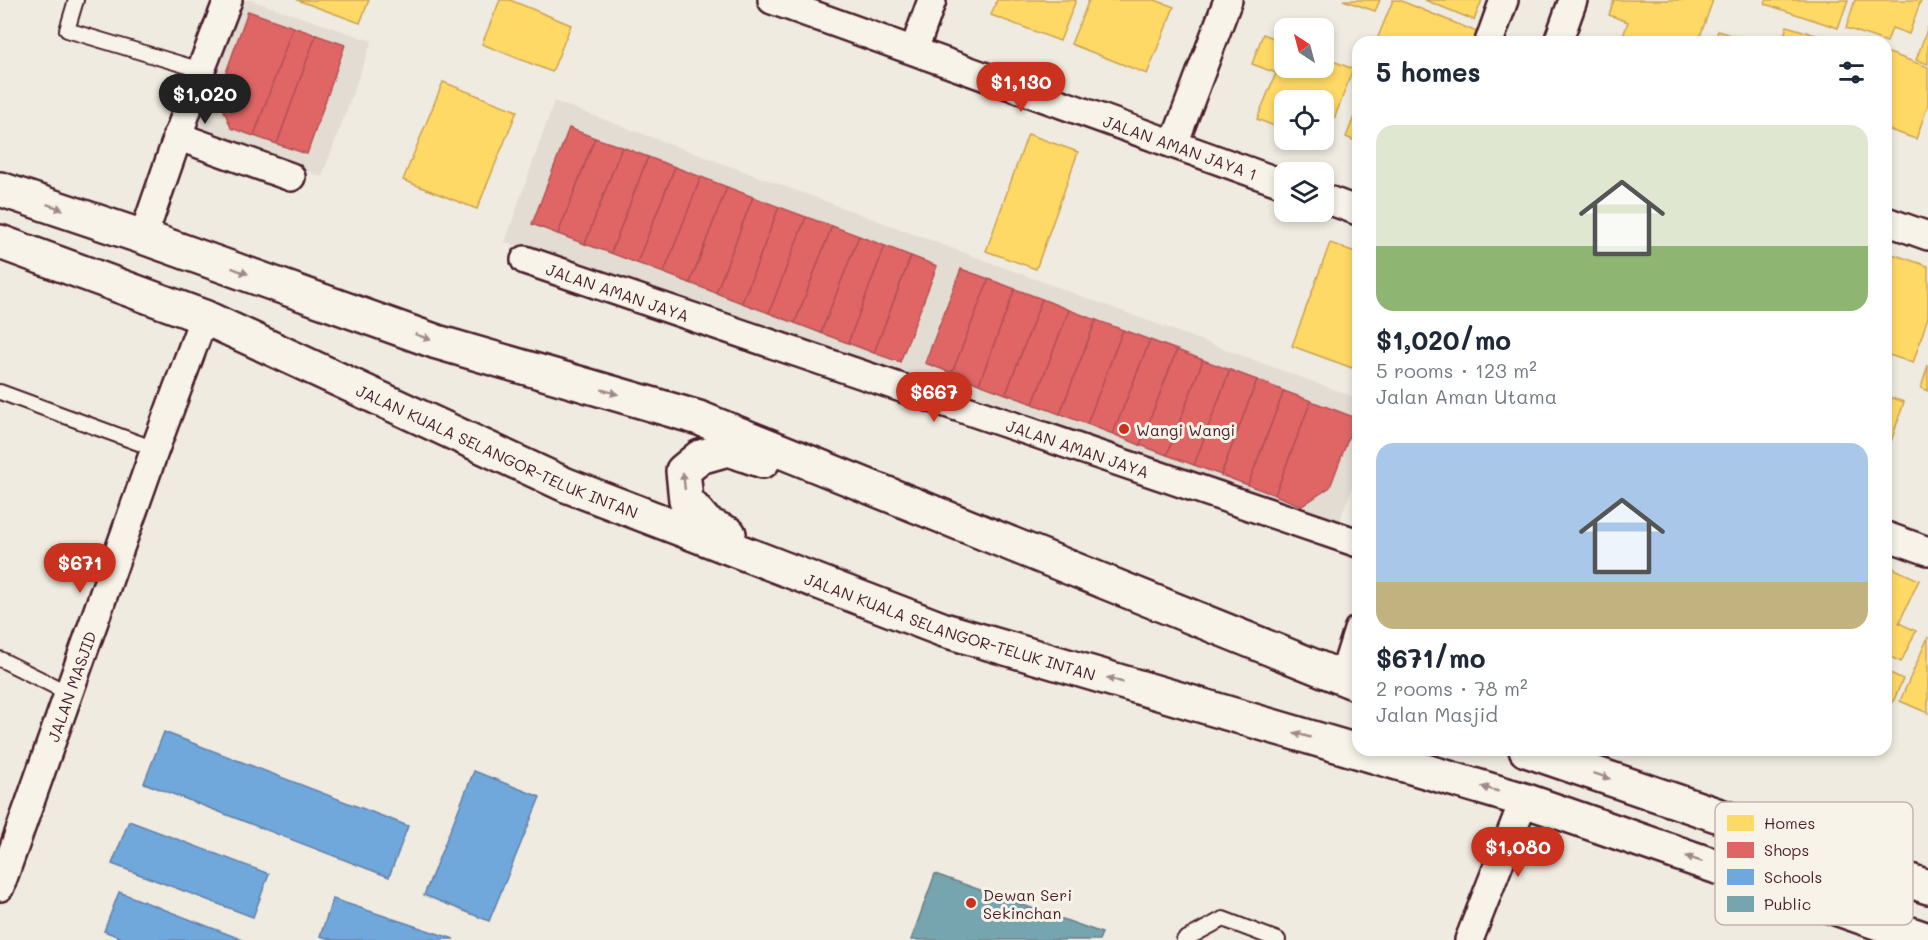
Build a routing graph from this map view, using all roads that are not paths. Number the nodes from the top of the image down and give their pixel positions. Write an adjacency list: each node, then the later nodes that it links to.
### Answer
1 (76, 0): 11 (lane)
2 (228, 0): 11 (street)
3 (772, 0): 10 (street, JALAN AMAN JAYA 1)
4 (932, 0): 10 (street)
5 (1228, 0): 13 (street)
6 (1504, 0): 8 (street)
7 (1573, 0): 9 (street)
8 (1491, 36)
9 (1560, 36)
10 (914, 50): 13 (street, JALAN AMAN JAYA 1)
11 (201, 70): 12 (street)
12 (177, 136): 14 (street); 21 (street)
13 (1174, 144): 15 (street, JALAN AMAN JAYA 1)
14 (291, 177)
15 (1274, 180)
16 (0, 189): 21 (highway, one-way to 21)
17 (1334, 202): 18 (street)
18 (1352, 209)
19 (1892, 223): 20 (street)
20 (1928, 236)
21 (143, 237): 27 (highway, one-way to 27)
22 (0, 242): 24 (highway, JALAN KUALA SELANGOR-TELUK INTAN)
23 (525, 261): 29 (street, JALAN AMAN JAYA)
24 (204, 317): 26 (street, JALAN MASJID); 31 (highway, JALAN KUALA SELANGOR-TELUK INTAN)
25 (0, 392): 26 (lane)
26 (155, 449): 34 (street, JALAN MASJID)
27 (984, 533): 31 (highway, one-way to 27); 33 (highway)
28 (1892, 538): 30 (street)
29 (1352, 541)
30 (1928, 551)
31 (944, 630): 35 (highway, JALAN KUALA SELANGOR-TELUK INTAN, one-way to 31)
32 (0, 659): 34 (lane)
33 (1350, 681)
34 (68, 693): 42 (street, JALAN MASJID)
35 (1352, 750)
36 (1374, 756): 38 (highway, JALAN KUALA SELANGOR-TELUK INTAN, one-way to 36)
37 (1544, 756): 39 (highway, one-way to 39)
38 (1524, 800): 40 (highway, JALAN KUALA SELANGOR-TELUK INTAN, one-way to 38); 47 (street)
39 (1715, 814)
40 (1715, 866)
41 (1913, 882): 43 (highway, one-way to 43)
42 (0, 887)
43 (1928, 887)
44 (1885, 925): 48 (highway, JALAN KUALA SELANGOR-TELUK INTAN, one-way to 44)
45 (1184, 940): 46 (lane)
46 (1278, 940)
47 (1469, 940)
48 (1928, 940)

